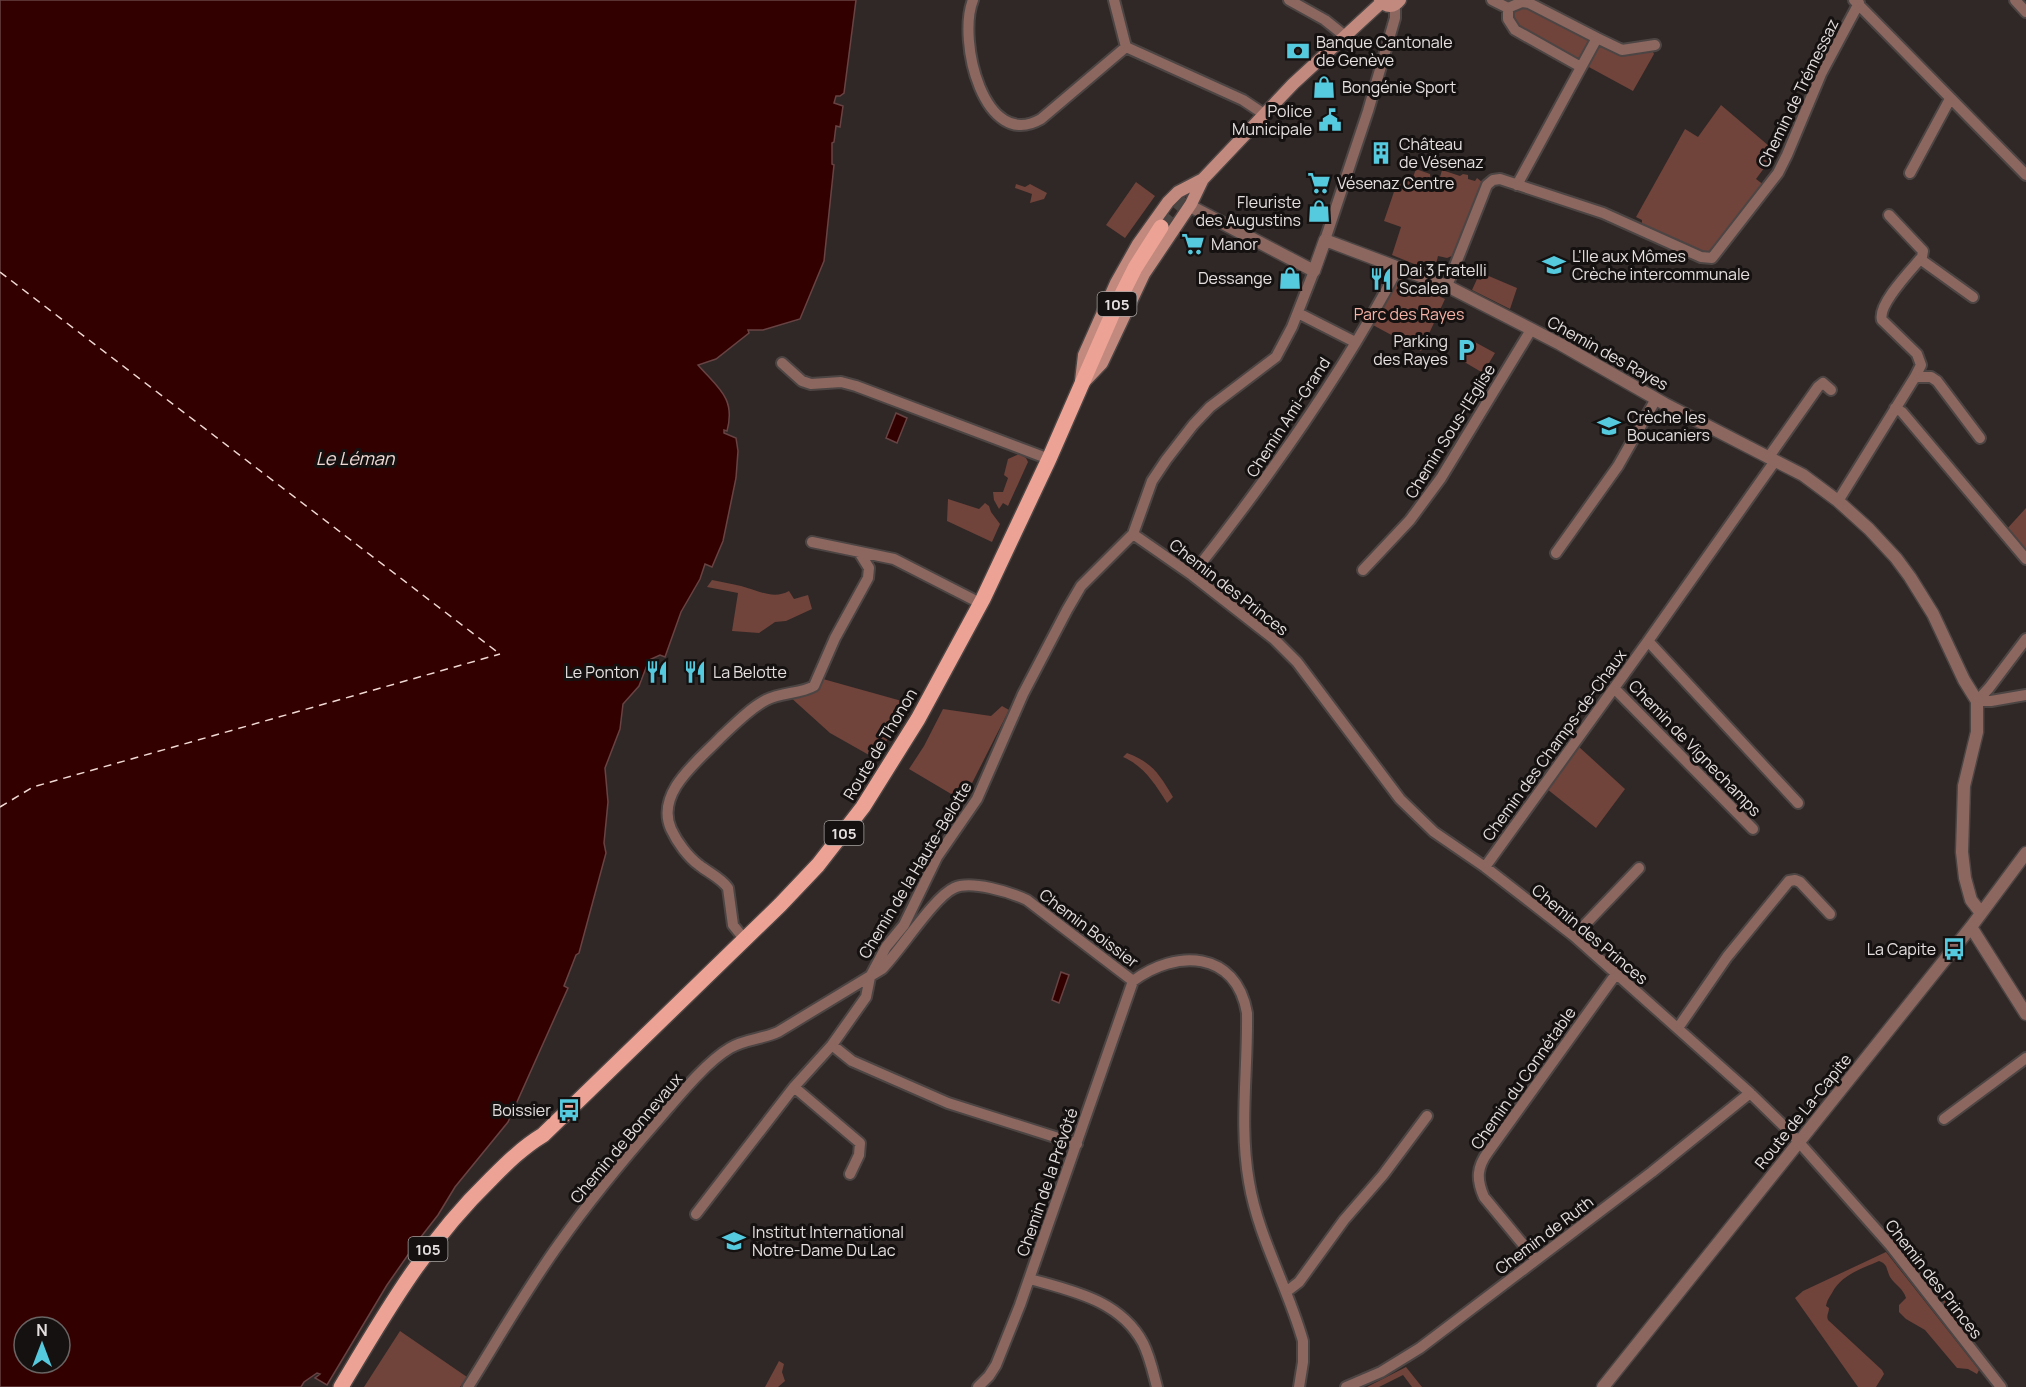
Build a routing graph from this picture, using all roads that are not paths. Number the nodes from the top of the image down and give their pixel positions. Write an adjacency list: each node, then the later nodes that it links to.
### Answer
1 (973, 0): 14 (street)
2 (1114, 0): 14 (street)
3 (1289, 0): 11 (street)
4 (1492, 0): 9 (street)
5 (2014, 0): 10 (street)
6 (1381, 1): 8 (main road); 11 (main road, Route de Thonon / 105)
7 (1859, 1): 16 (street); 21 (street, Chemin de Trémessaz)
8 (1397, 3): 26 (street)
9 (1508, 8): 12 (street); 15 (street)
10 (2026, 12)
11 (1345, 36): 17 (main road, Route de Thonon / 105)
12 (1597, 38): 13 (street); 15 (street)
13 (1655, 45)
14 (1126, 47): 17 (street)
15 (1581, 67): 21 (street)
16 (1950, 99): 18 (street); 19 (street)
17 (1263, 114): 20 (main road, Route de Thonon / 105)
18 (1910, 173)
19 (2026, 175)
20 (1203, 179): 22 (main road, Route de Thonon / 105); 23 (main road, Route de Thonon / 105)
21 (1517, 185): 30 (street, Chemin de Trémessaz)
22 (1174, 195): 23 (main road); 37 (main road, Route de Thonon / 105)
23 (1190, 206): 29 (street); 37 (main road, Route de Thonon / 105)
24 (1889, 215): 27 (street)
25 (1161, 227): 37 (main road, 105)
26 (1324, 240): 28 (street, Chemin des Rayes); 29 (street)
27 (1924, 251): 31 (street); 36 (street)
28 (1398, 268): 30 (street, Chemin des Rayes); 34 (street, Chemin Ami-Grand)
29 (1314, 271): 32 (street)
30 (1447, 286): 33 (street, Chemin des Rayes)
31 (1973, 297)
32 (1298, 314): 34 (street); 45 (street)
33 (1531, 330): 39 (street, Chemin des Rayes); 50 (street, Chemin Sous-l'Eglise)
34 (1355, 342): 51 (street, Chemin Ami-Grand)
35 (782, 363): 42 (street)
36 (1915, 376): 40 (street); 41 (street)
37 (1081, 385): 42 (main road, Route de Thonon / 105)
38 (1832, 390): 43 (street, Chemin des Champs-de-Chaux)
39 (1656, 399): 43 (street, Chemin des Rayes); 48 (street)
40 (1895, 408): 44 (street); 49 (street)
41 (1980, 438)
42 (1049, 459): 52 (main road, Route de Thonon / 105)
43 (1771, 459): 44 (street, Chemin des Rayes); 54 (street, Chemin des Champs-de-Chaux)
44 (1838, 501): 57 (street, Chemin des Rayes)
45 (1133, 534): 51 (street, Chemin des Princes); 69 (street, Chemin de la Haute-Belotte)
46 (812, 542): 47 (street)
47 (860, 552): 52 (street); 67 (street)
48 (1556, 553)
49 (2026, 559)
50 (1364, 570)
51 (1192, 575): 61 (street, Chemin des Princes)
52 (980, 603): 67 (main road, Route de Thonon / 105)
53 (2026, 639): 57 (street)
54 (1648, 641): 55 (street, Chemin des Champs-de-Chaux); 58 (street, Chemin des Champs-de-Chaux)
55 (1614, 687): 59 (street, Chemin de Vignechamps); 61 (street, Chemin des Champs-de-Chaux)
56 (2026, 695): 57 (street)
57 (1977, 701): 63 (street)
58 (1798, 803)
59 (1753, 829)
60 (2026, 853): 63 (street, Route de La-Capite)
61 (1485, 867): 66 (street, Chemin des Princes)
62 (1639, 868): 66 (street)
63 (1981, 913): 65 (street, Route de La-Capite)
64 (1830, 914): 72 (street)
65 (1971, 927): 71 (street); 80 (street, Route de La-Capite)
66 (1574, 936): 68 (street, Chemin des Princes)
67 (745, 940): 79 (main road, Route de Thonon / 105)
68 (1616, 974): 72 (street, Chemin des Princes); 84 (street, Chemin du Connétable)
69 (870, 977): 70 (street, Chemin Boissier); 73 (street); 89 (street, Chemin de Bonnevaux)
70 (1133, 981): 81 (street, Chemin de la Prévôté); 86 (street, Chemin Boissier)
71 (2026, 1014)
72 (1678, 1029): 76 (street, Chemin des Princes)
73 (832, 1045): 75 (street); 81 (street)
74 (2026, 1058): 78 (street)
75 (794, 1087): 82 (street); 83 (street)
76 (1750, 1093): 80 (street, Chemin des Princes); 84 (street, Chemin de Ruth)
77 (1427, 1116): 86 (street)
78 (1944, 1119)
79 (543, 1135): 87 (main road, Route de Thonon / 105); 88 (main road, Route de Thonon / 105)
80 (1799, 1143): 94 (street, Route de La-Capite); 95 (street, Chemin des Princes)
81 (1077, 1144): 85 (street, Chemin de la Prévôté)
82 (850, 1173)
83 (696, 1214)
84 (1536, 1260): 93 (street, Chemin de Ruth)
85 (1030, 1279): 90 (street, Chemin de la Prévôté); 91 (street)
86 (1286, 1292): 92 (street, Chemin Boissier)
87 (341, 1387)
88 (351, 1387)
89 (468, 1387)
90 (978, 1387)
91 (1157, 1387)
92 (1299, 1387)
93 (1346, 1387)
94 (1603, 1387)
95 (2001, 1387)

